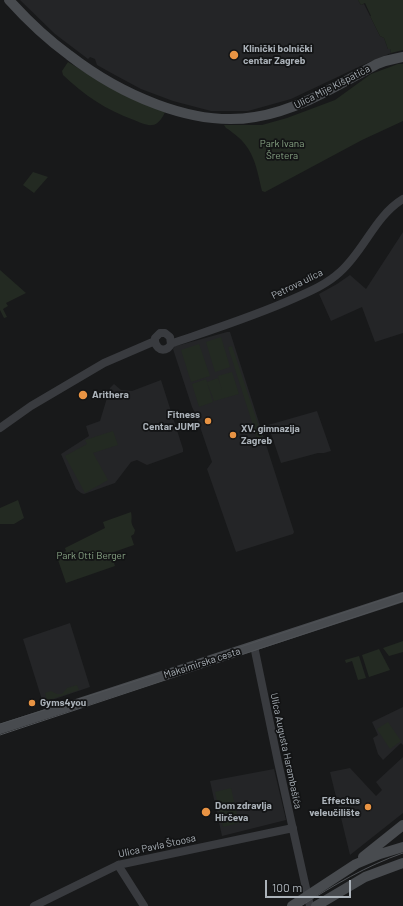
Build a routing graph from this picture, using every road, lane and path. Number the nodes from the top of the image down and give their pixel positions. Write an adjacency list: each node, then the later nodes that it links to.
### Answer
1 (9, 0): 2 (main road, Ulica Mije Kišpatića)
2 (403, 57)
3 (403, 199): 4 (street, Petrova ulica)
4 (171, 340): 5 (street); 5 (street)
5 (156, 344): 6 (street)
6 (0, 428)
7 (403, 597): 8 (main road, Maksimirska cesta)
8 (254, 646): 9 (main road, Maksimirska cesta); 11 (street, Ulica Augusta Harambašića)
9 (0, 729)
10 (403, 825): 15 (main road)
11 (293, 828): 14 (street, Ulica Pavla Štoosa); 16 (street, Ulica Augusta Harambašića)
12 (403, 847): 15 (main road)
13 (403, 863): 21 (main road)
14 (118, 864): 17 (street, Ulica Pavla Štoosa); 18 (street)
15 (350, 867): 16 (main road)
16 (307, 896): 19 (main road); 20 (street, Ulica Augusta Harambašića)
17 (34, 906)
18 (144, 906)
19 (292, 906)
20 (310, 906)
21 (316, 906)

